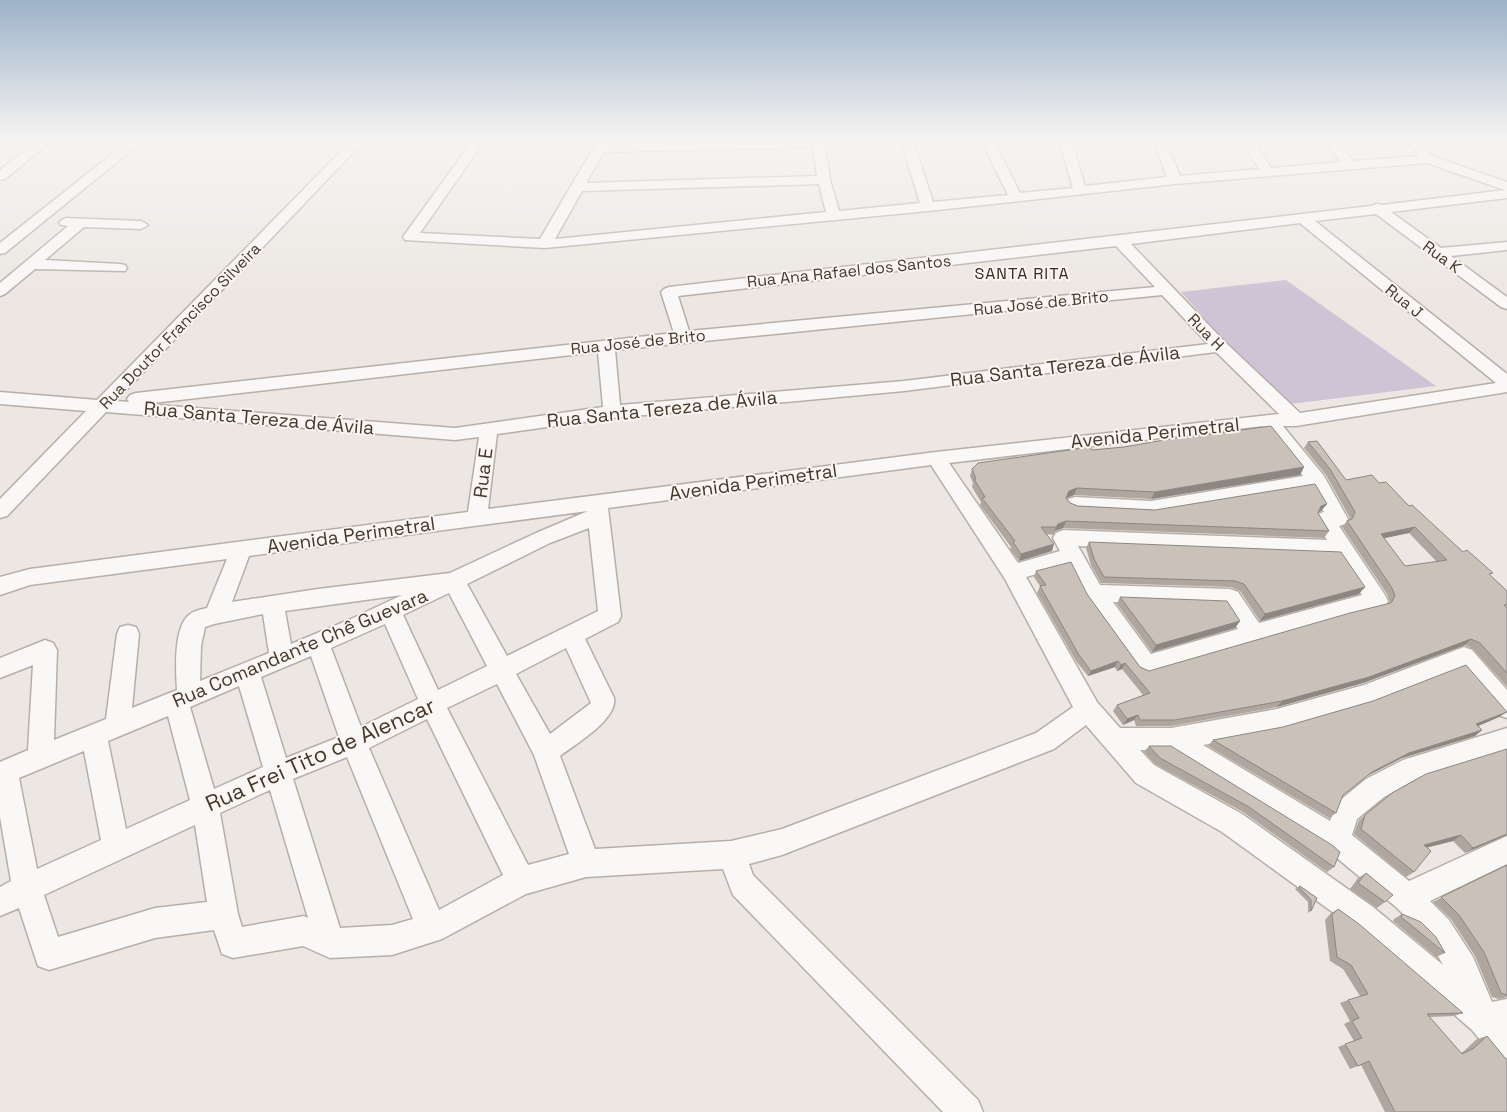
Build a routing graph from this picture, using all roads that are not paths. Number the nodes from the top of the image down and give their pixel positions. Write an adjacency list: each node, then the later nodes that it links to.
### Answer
1 (73, 192): 15 (street)
2 (311, 192): 33 (street, Rua Doutor Francisco Silveira)
3 (442, 192): 19 (street)
4 (573, 192): 19 (street)
5 (827, 192): 13 (street)
6 (923, 192): 11 (street)
7 (1013, 192): 10 (street)
8 (1065, 192): 10 (street)
9 (1507, 194): 12 (street, Rua Ana Rafael dos Santos)
10 (1016, 198): 11 (street)
11 (928, 207): 13 (street)
12 (1377, 208): 14 (street, Rua Ana Rafael dos Santos); 22 (street, Rua K)
13 (834, 216): 19 (street)
14 (1302, 218): 18 (street, Rua Ana Rafael dos Santos); 31 (street, Rua J)
15 (39, 219): 16 (street); 21 (street)
16 (80, 223): 17 (street); 23 (street)
17 (141, 225)
18 (1120, 240): 26 (street, Rua H); 28 (street, Rua Ana Rafael dos Santos)
19 (545, 244)
20 (1507, 246): 22 (street)
21 (0, 250)
22 (1436, 253): 27 (street, Rua K)
23 (33, 264): 24 (street); 25 (street)
24 (120, 268)
25 (0, 290)
26 (1167, 290): 28 (street, Rua José de Brito); 30 (street, Rua H)
27 (1507, 304)
28 (682, 337): 29 (street, Rua José de Brito)
29 (606, 346): 33 (street, Rua José de Brito); 34 (street)
30 (1220, 347): 34 (street, Rua Santa Tereza de Ávila); 36 (street, Rua H)
31 (1507, 385): 36 (street, Avenida Perimetral)
32 (0, 398): 33 (street, Rua Santa Tereza de Ávila)
33 (107, 406): 37 (street, Rua Santa Tereza de Ávila); 42 (street, Rua Doutor Francisco Silveira)
34 (612, 412): 37 (street, Rua Santa Tereza de Ávila)
35 (1268, 420): 36 (street, Avenida Perimetral); 38 (street, Avenida Perimetral); 39 (street)
36 (1296, 420)
37 (489, 428): 43 (street, Rua E)
38 (936, 458): 41 (street, Avenida Perimetral); 47 (street)
39 (1317, 481): 40 (street); 44 (street)
40 (1075, 504)
41 (598, 509): 43 (street, Avenida Perimetral); 48 (street, Rua Comandante Chê Guevara); 56 (street, Rua Frei Tito de Alencar)
42 (0, 511)
43 (477, 518): 45 (street, Avenida Perimetral)
44 (1344, 549): 46 (street); 55 (street)
45 (241, 550): 49 (street, Avenida Perimetral); 53 (street)
46 (1072, 556): 47 (street); 50 (street)
47 (1013, 572): 65 (street)
48 (454, 581): 51 (street); 52 (street, Rua Comandante Chê Guevara); 60 (street)
49 (0, 586)
50 (1094, 593): 55 (street); 55 (street)
51 (273, 604): 53 (street); 58 (street)
52 (390, 612): 57 (street, Rua Comandante Chê Guevara); 63 (street)
53 (208, 616): 62 (street)
54 (128, 634): 66 (street)
55 (1255, 635)
56 (572, 636): 60 (street, Rua Frei Tito de Alencar); 72 (street)
57 (318, 644): 58 (street, Rua Comandante Chê Guevara); 71 (street)
58 (282, 658): 61 (street, Rua Comandante Chê Guevara)
59 (0, 668): 73 (street)
60 (502, 671): 63 (street, Rua Frei Tito de Alencar); 72 (street)
61 (247, 672): 62 (street, Rua Comandante Chê Guevara); 75 (street)
62 (182, 699): 66 (street, Rua Comandante Chê Guevara); 76 (street)
63 (432, 703): 71 (street, Rua Frei Tito de Alencar); 82 (street)
64 (1507, 707): 69 (street)
65 (1088, 710): 68 (street); 80 (street)
66 (118, 725): 67 (street, Rua Comandante Chê Guevara)
67 (94, 735): 73 (street, Rua Comandante Chê Guevara); 78 (street)
68 (1114, 739): 69 (street); 89 (street)
69 (1171, 739): 77 (street)
70 (1507, 739): 77 (street)
71 (354, 743): 75 (street, Rua Frei Tito de Alencar); 87 (street)
72 (546, 752): 81 (street)
73 (41, 757): 74 (street, Rua Comandante Chê Guevara)
74 (2, 773): 83 (street)
75 (278, 773): 76 (street, Rua Frei Tito de Alencar); 88 (street)
76 (205, 806): 78 (street, Rua Frei Tito de Alencar); 86 (street)
77 (1336, 840): 84 (street)
78 (116, 847): 83 (street, Rua Frei Tito de Alencar)
79 (1507, 850): 84 (street)
80 (731, 855): 81 (street); 91 (street)
81 (586, 863): 82 (street)
82 (522, 880): 87 (street)
83 (27, 888): 85 (street, Rua Frei Tito de Alencar); 86 (street)
84 (1406, 897): 89 (street)
85 (0, 902)
86 (223, 914): 88 (street)
87 (432, 929): 88 (street)
88 (330, 943)
89 (1495, 1017): 90 (street)
90 (1507, 1048)
91 (966, 1112)

